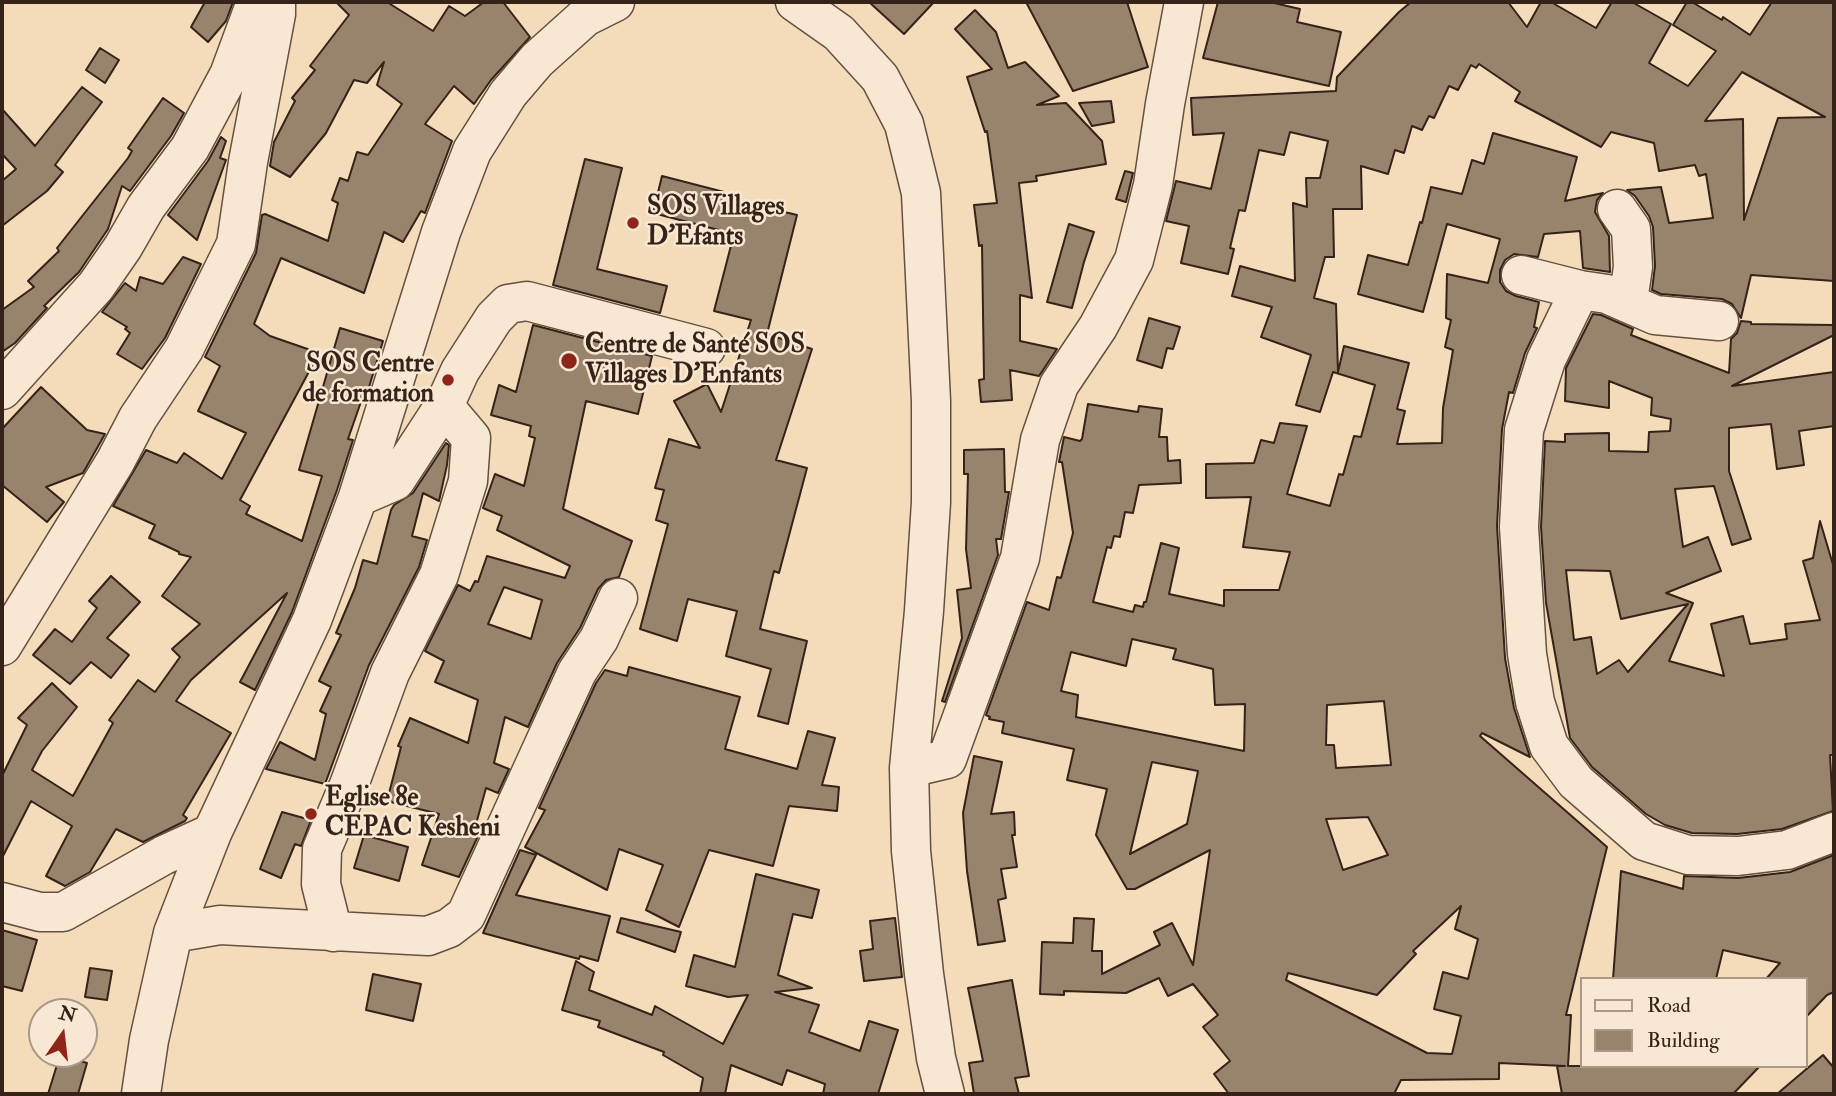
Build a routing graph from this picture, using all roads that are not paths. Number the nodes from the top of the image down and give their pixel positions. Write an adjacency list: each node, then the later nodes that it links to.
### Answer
1 (256, 2): 12 (street)
2 (276, 2): 16 (street)
3 (615, 2): 14 (street)
4 (795, 2): 17 (street)
5 (1184, 2): 17 (street)
6 (1617, 209): 9 (street)
7 (1521, 275): 8 (street)
8 (1580, 290): 9 (street); 18 (street)
9 (1628, 301): 10 (street)
10 (1719, 321)
11 (706, 348): 13 (street)
12 (2, 390)
13 (444, 406): 14 (street); 21 (street)
14 (358, 497): 19 (street)
15 (618, 598): 21 (street)
16 (2, 646)
17 (909, 768): 24 (street)
18 (1834, 832)
19 (212, 833): 20 (street); 22 (street)
20 (2, 902)
21 (334, 932): 22 (street)
22 (173, 933): 23 (street)
23 (141, 1094)
24 (945, 1094)

